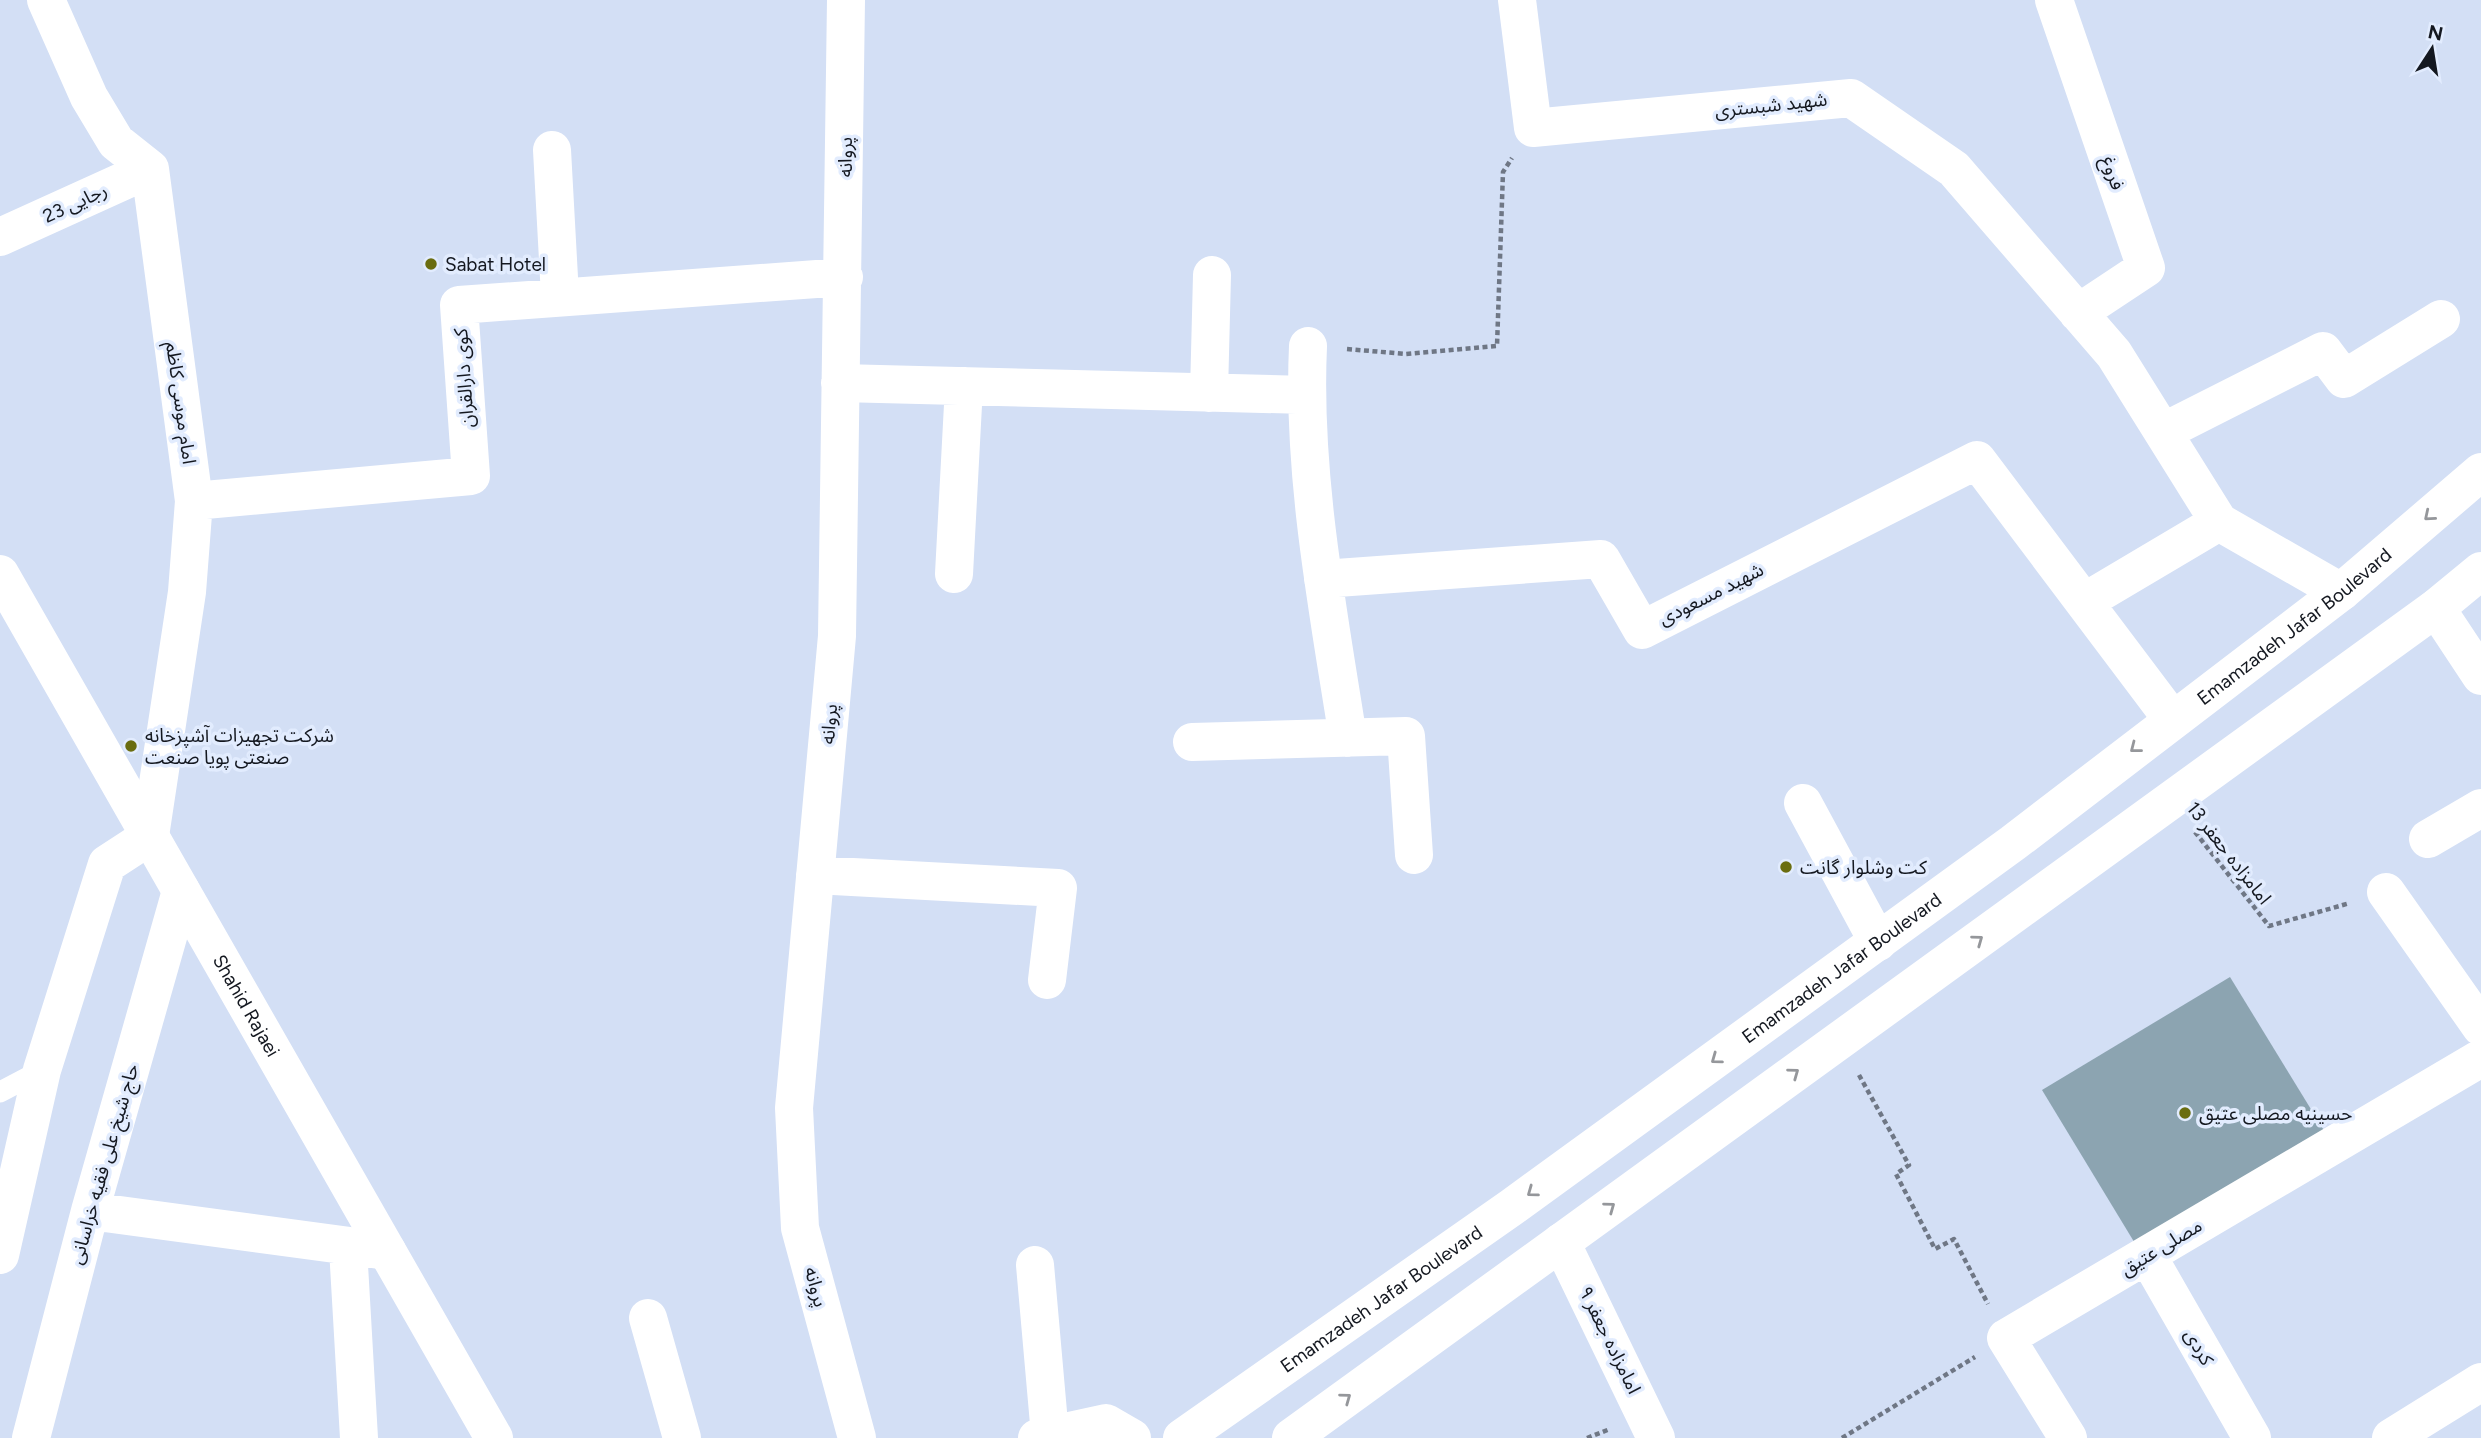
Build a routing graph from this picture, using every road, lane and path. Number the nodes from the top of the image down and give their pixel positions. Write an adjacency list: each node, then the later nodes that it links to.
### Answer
1 (46, 0): 7 (street)
2 (846, 0): 10 (street, پروانه)
3 (1517, 0): 5 (street)
4 (2054, 0): 12 (street, فروغ)
5 (1533, 128): 12 (street, شهید شبستری); 14 (path)
6 (552, 150): 11 (street)
7 (150, 169): 8 (street, رجایی 23); 21 (street, امام موسی کاظم)
8 (0, 237)
9 (1212, 275): 17 (street)
10 (844, 276): 11 (street, کوی دارالقران); 15 (street, پروانه)
11 (560, 296): 21 (street, کوی دارالقران)
12 (2078, 313): 19 (street, شهید شبستری)
13 (2441, 319): 19 (street)
14 (1308, 346): 18 (street)
15 (840, 383): 16 (street); 41 (street, پروانه)
16 (964, 386): 17 (street); 25 (street)
17 (1209, 393): 18 (street)
18 (1306, 395): 26 (street)
19 (2163, 432): 22 (street, شهید شبستری)
20 (2481, 472): 27 (street, Emamzadeh Jafar Boulevard, one-way to 27)
21 (194, 501): 37 (street, امام موسی کاظم)
22 (2219, 522): 27 (street, شهید شبستری); 28 (street)
23 (2481, 571): 29 (street)
24 (0, 574): 37 (street, Shahid Rajaei)
25 (954, 574)
26 (1323, 579): 28 (street, شهید مسعودی); 32 (street)
27 (2341, 592): 31 (street, Emamzadeh Jafar Boulevard)
28 (2084, 602): 31 (street, شهید مسعودی)
29 (2436, 608): 30 (street); 34 (street)
30 (2481, 676)
31 (2172, 719): 39 (street, Emamzadeh Jafar Boulevard, one-way to 39)
32 (1348, 738): 33 (street); 40 (street)
33 (1192, 742)
34 (2170, 801): 43 (path, امامزاده جعفر 13); 44 (street)
35 (1803, 803): 45 (street)
36 (2481, 808): 38 (street)
37 (150, 836): 42 (street, Shahid Rajaei); 50 (street)
38 (2428, 839)
39 (2013, 843): 44 (street); 45 (street, Emamzadeh Jafar Boulevard)
40 (1414, 855)
41 (816, 875): 46 (street); 68 (street, پروانه)
42 (181, 891): 52 (street, حاج شیخ علی فقیه خراسانی); 55 (street, Shahid Rajaei)
43 (2386, 892): 47 (street)
44 (2039, 895): 48 (street, one-way to 44)
45 (1878, 942): 70 (street, Emamzadeh Jafar Boulevard, one-way to 70)
46 (1047, 981)
47 (2481, 1027)
48 (1840, 1040): 53 (street, one-way to 48); 60 (path)
49 (2481, 1058): 57 (street, مصلی عتیق)
50 (42, 1070): 51 (lane); 56 (street)
51 (0, 1092)
52 (90, 1212): 54 (street); 64 (street, حاج شیخ علی فقیه خراسانی)
53 (1561, 1242): 62 (street, one-way to 53); 71 (street, امامزاده جعفر ۹)
54 (348, 1248): 55 (street); 65 (street)
55 (387, 1251): 66 (street, Shahid Rajaei)
56 (0, 1255)
57 (2147, 1255): 60 (street, مصلی عتیق); 74 (street, کردی)
58 (1035, 1265): 63 (street)
59 (648, 1318): 67 (street)
60 (2006, 1338): 72 (path); 73 (street)
61 (2481, 1382): 75 (street)
62 (1299, 1435)
63 (1043, 1436): 69 (street)
64 (31, 1438)
65 (359, 1438)
66 (494, 1438)
67 (682, 1438)
68 (857, 1438)
69 (1132, 1438)
70 (1182, 1438)
71 (1656, 1438)
72 (1842, 1438)
73 (2068, 1438)
74 (2252, 1438)
75 (2391, 1438)

